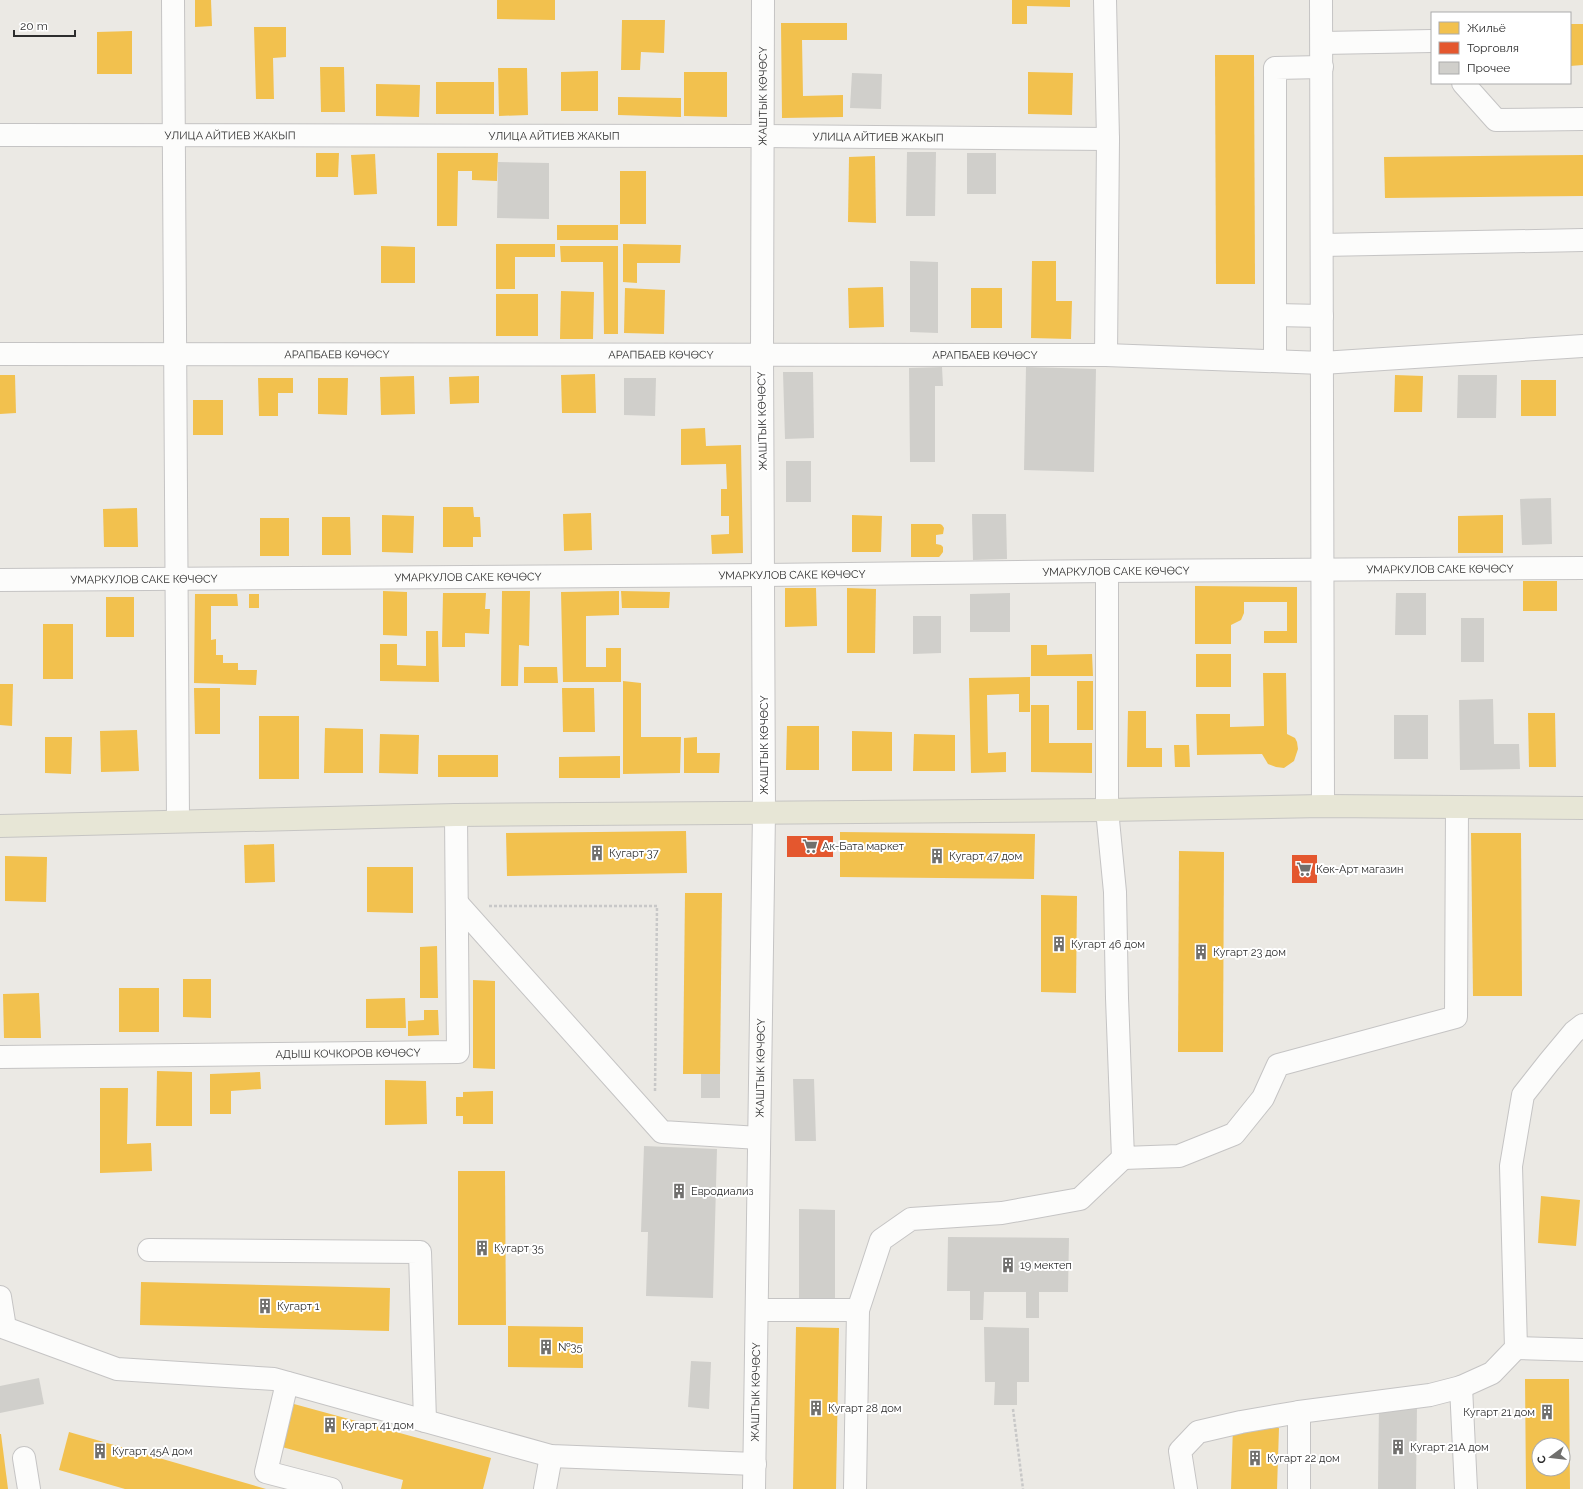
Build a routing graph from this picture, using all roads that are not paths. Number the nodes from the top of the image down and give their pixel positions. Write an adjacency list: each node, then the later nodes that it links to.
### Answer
1 (173, 0): 11 (street)
2 (763, 0): 12 (street, ЖАШТЫК КӨЧӨСҮ)
3 (1105, 0): 13 (street)
4 (1321, 0): 6 (street)
5 (1431, 41): 6 (street)
6 (1322, 43): 7 (street)
7 (1322, 67): 15 (street); 16 (street)
8 (1465, 84): 9 (street)
9 (1583, 119)
10 (0, 135): 11 (street, УЛИЦА АЙТИЕВ ЖАКЫП)
11 (174, 135): 12 (street, УЛИЦА АЙТИЕВ ЖАКЫП); 20 (street)
12 (763, 136): 13 (street, УЛИЦА АЙТИЕВ ЖАКЫП); 21 (street, ЖАШТЫК КӨЧӨСҮ)
13 (1108, 139): 22 (street)
14 (1583, 240): 15 (street)
15 (1322, 245): 17 (street)
16 (1276, 315): 17 (street); 23 (street)
17 (1322, 316): 24 (street)
18 (1583, 346): 24 (street, АРАПБАЕВ КӨЧӨСҮ)
19 (0, 354): 20 (street, АРАПБАЕВ КӨЧӨСҮ)
20 (175, 354): 21 (street, АРАПБАЕВ КӨЧӨСҮ); 29 (street)
21 (762, 354): 22 (street, АРАПБАЕВ КӨЧӨСҮ); 28 (street, ЖАШТЫК КӨЧӨСҮ)
22 (1106, 355): 23 (street, АРАПБАЕВ КӨЧӨСҮ)
23 (1275, 361): 24 (street, АРАПБАЕВ КӨЧӨСҮ)
24 (1322, 363): 26 (street)
25 (1583, 568): 26 (street, УМАРКУЛОВ САКЕ КӨЧӨСҮ)
26 (1322, 570): 27 (street, УМАРКУЛОВ САКЕ КӨЧӨСҮ); 31 (street)
27 (1107, 571): 28 (street, УМАРКУЛОВ САКЕ КӨЧӨСҮ); 34 (street)
28 (764, 575): 29 (street, УМАРКУЛОВ САКЕ КӨЧӨСҮ); 35 (street, ЖАШТЫК КӨЧӨСҮ)
29 (176, 579): 30 (street, УМАРКУЛОВ САКЕ КӨЧӨСҮ); 37 (street)
30 (0, 580)
31 (1323, 806): 32 (main road); 34 (main road)
32 (1457, 807): 33 (main road); 43 (street)
33 (1583, 808)
34 (1107, 810): 35 (main road); 43 (street)
35 (764, 812): 36 (main road); 42 (street, ЖАШТЫК КӨЧӨСҮ)
36 (456, 815): 37 (main road); 39 (street, АДЫШ КОЧКОРОВ КӨЧӨСҮ)
37 (178, 822): 38 (main road)
38 (0, 826)
39 (458, 904): 41 (street, АДЫШ КОЧКОРОВ КӨЧӨСҮ); 42 (street)
40 (1583, 1025): 48 (street)
41 (0, 1057)
42 (759, 1138): 46 (street, ЖАШТЫК КӨЧӨСҮ)
43 (1123, 1158): 47 (street)
44 (149, 1250): 53 (street)
45 (0, 1297): 50 (street)
46 (756, 1310): 47 (street); 56 (street, ЖАШТЫК КӨЧӨСҮ)
47 (858, 1310): 62 (street)
48 (1516, 1348): 49 (street); 51 (street)
49 (1583, 1350)
50 (287, 1383): 53 (street); 57 (street)
51 (1461, 1387): 52 (street); 65 (street)
52 (1299, 1412): 63 (street); 64 (street)
53 (425, 1421): 54 (street)
54 (551, 1456): 56 (street); 60 (street)
55 (24, 1458): 58 (street)
56 (754, 1464): 61 (street, ЖАШТЫК КӨЧӨСҮ)
57 (292, 1484): 59 (street)
58 (29, 1489)
59 (331, 1489)
60 (545, 1489)
61 (754, 1489)
62 (855, 1489)
63 (1186, 1489)
64 (1299, 1489)
65 (1466, 1489)

